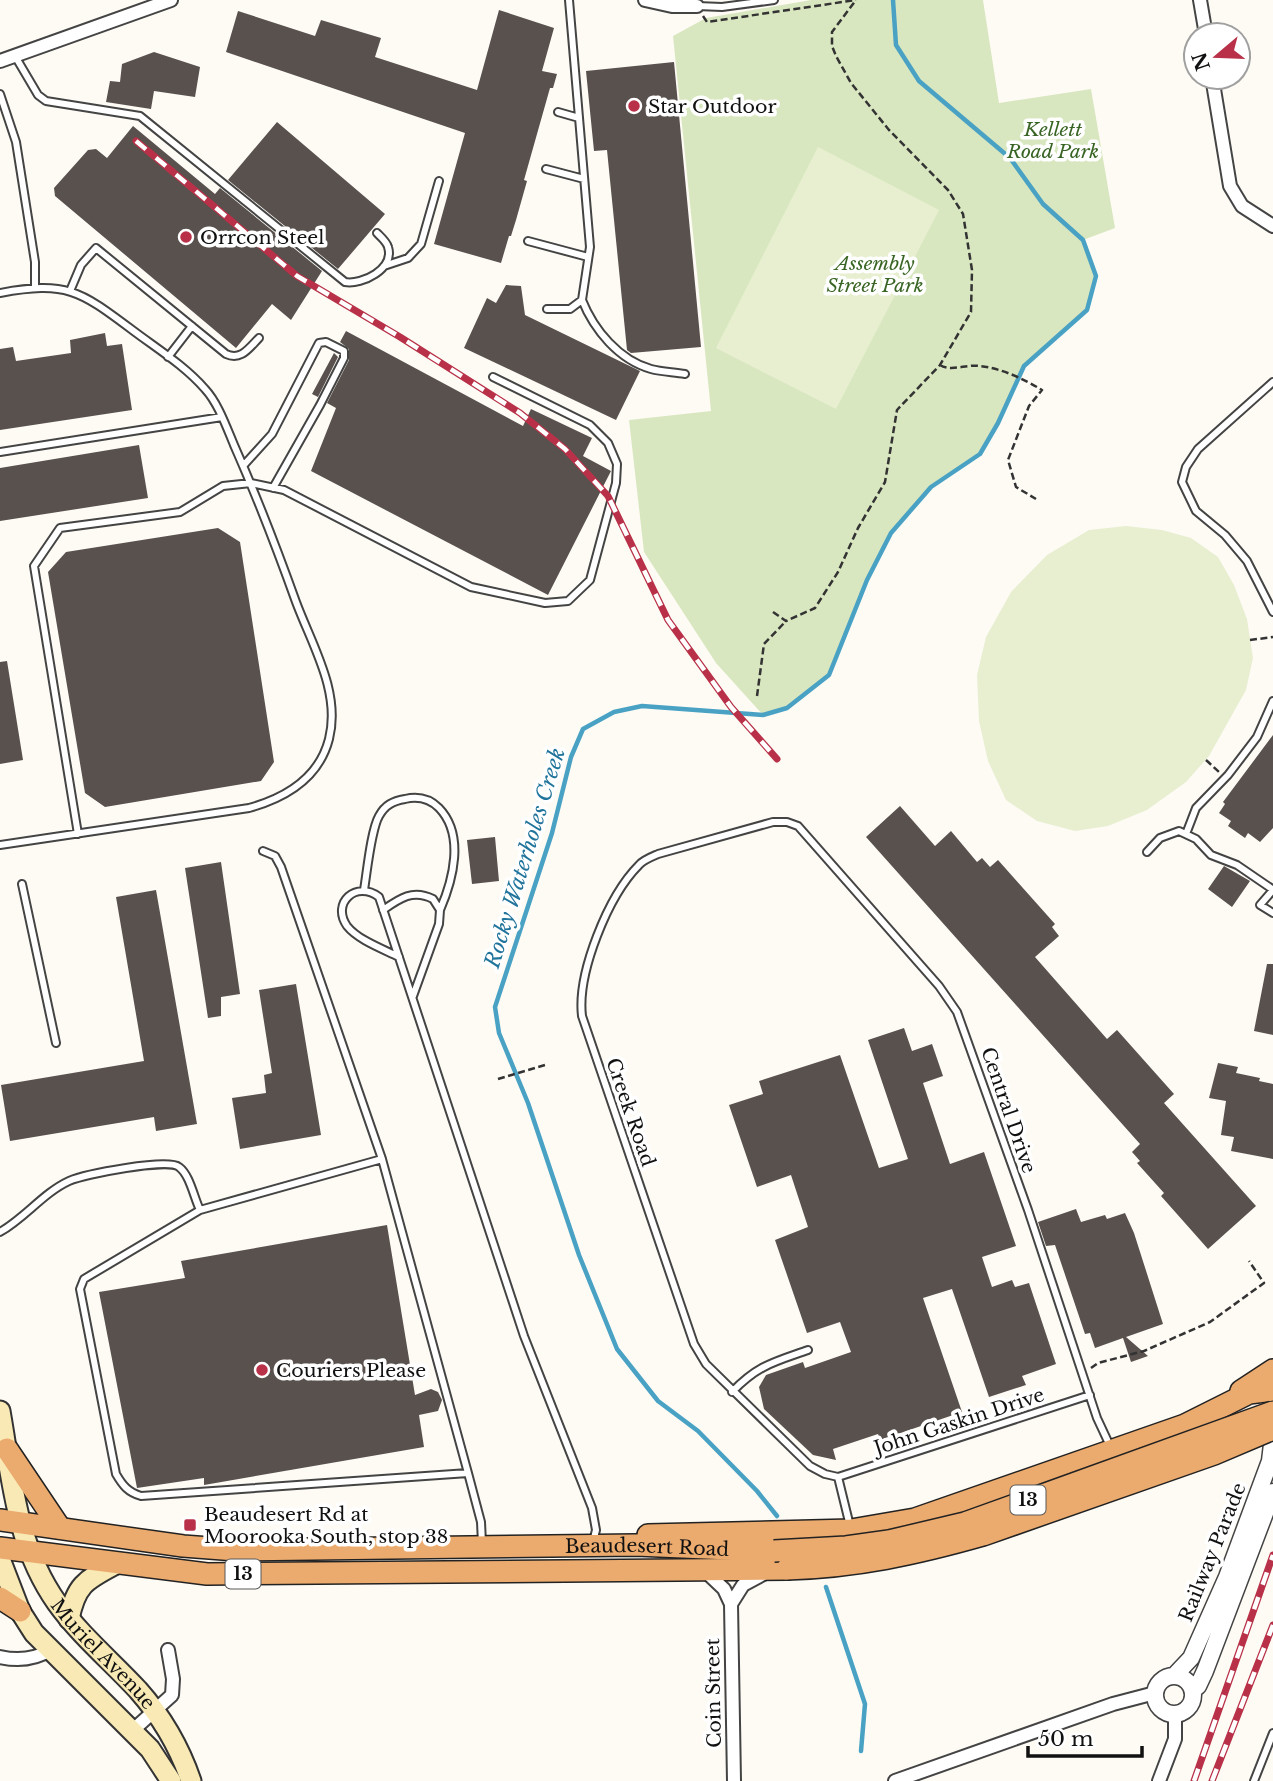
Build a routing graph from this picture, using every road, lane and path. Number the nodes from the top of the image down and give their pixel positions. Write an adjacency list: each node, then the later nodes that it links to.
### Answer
1 (172, 0): 9 (street)
2 (569, 0): 14 (lane)
3 (645, 0): 7 (street)
4 (774, 0): 7 (lane)
5 (856, 0): 31 (path)
6 (1200, 0): 8 (street)
7 (697, 6)
8 (1204, 21)
9 (15, 56): 10 (street); 22 (lane)
10 (0, 61)
11 (1214, 91): 18 (street)
12 (0, 94): 23 (lane)
13 (558, 112): 14 (lane)
14 (579, 118): 16 (lane)
15 (546, 169): 16 (lane)
16 (584, 179): 21 (lane)
17 (439, 181): 22 (lane)
18 (1273, 226)
19 (377, 233): 22 (lane)
20 (528, 241): 21 (lane)
21 (589, 257): 26 (lane)
22 (384, 266)
23 (35, 286): 24 (lane); 25 (lane)
24 (70, 291): 28 (lane); 30 (lane)
25 (0, 293)
26 (582, 300): 27 (lane); 32 (lane)
27 (547, 309)
28 (192, 326): 29 (lane); 30 (lane)
29 (258, 338)
30 (168, 357): 35 (lane)
31 (940, 365): 40 (path); 43 (path)
32 (685, 374)
33 (493, 377): 39 (lane)
34 (1273, 382): 42 (lane)
35 (222, 418): 36 (lane); 37 (lane)
36 (0, 452)
37 (243, 466): 38 (lane); 39 (lane)
38 (251, 483): 39 (lane); 51 (lane); 51 (lane)
39 (273, 488)
40 (1036, 499)
41 (773, 612): 43 (path)
42 (1273, 612)
43 (786, 621): 46 (path)
44 (1273, 637): 45 (path)
45 (1250, 640)
46 (757, 696)
47 (1273, 701): 52 (lane)
48 (1206, 760): 49 (path)
49 (1221, 774)
50 (797, 826): 75 (lane, Creek Road); 76 (lane, Central Drive)
51 (78, 834): 53 (lane)
52 (1186, 834): 55 (lane); 57 (lane)
53 (0, 845)
54 (263, 851): 67 (lane)
55 (1147, 852)
56 (22, 884): 64 (lane)
57 (1272, 889): 61 (lane)
58 (363, 890): 59 (lane); 60 (lane); 62 (lane)
59 (383, 910): 60 (lane); 62 (lane)
60 (440, 910): 63 (lane)
61 (1273, 913)
62 (399, 957): 63 (lane)
63 (413, 999): 92 (lane)
64 (56, 1043)
65 (545, 1065): 66 (path)
66 (498, 1079)
67 (382, 1159): 68 (lane); 85 (lane)
68 (200, 1210): 69 (lane); 85 (lane)
69 (0, 1232)
70 (1249, 1261): 72 (path)
71 (808, 1350): 75 (lane)
72 (1091, 1368)
73 (1273, 1370): 77 (highway)
74 (1273, 1390): 77 (highway)
75 (732, 1391): 86 (lane, Creek Road)
76 (1090, 1395): 84 (lane, Central Drive); 86 (lane, John Gaskin Drive)
77 (1232, 1400): 84 (highway)
78 (1273, 1404): 84 (highway)
79 (0, 1411): 83 (main road, Muriel Avenue)
80 (1273, 1412): 98 (highway, Beaudesert Road / 13, bridge)
81 (1273, 1429): 98 (highway, Beaudesert Road / 13, bridge)
82 (1273, 1436): 107 (street, Railway Parade)
83 (7, 1449): 88 (main road, Muriel Avenue); 89 (highway)
84 (1111, 1450): 90 (highway)
85 (468, 1473): 94 (lane)
86 (838, 1477): 90 (lane)
87 (1273, 1492): 108 (street, Railway Parade)
88 (10, 1522): 89 (highway, Beaudesert Road / 13); 95 (main road, Muriel Avenue)
89 (60, 1528): 94 (highway, Beaudesert Road / 13)
90 (852, 1530): 91 (highway)
91 (636, 1545): 92 (highway, Beaudesert Road / 13); 98 (highway, Beaudesert Road / 13)
92 (592, 1547): 94 (highway, Beaudesert Road / 13)
93 (0, 1548): 95 (highway, Beaudesert Road / 13)
94 (482, 1548)
95 (29, 1552): 97 (highway, Beaudesert Road / 13); 103 (main road, Muriel Avenue)
96 (0, 1559): 102 (main road, Muriel Avenue)
97 (116, 1563): 99 (highway, Beaudesert Road / 13); 103 (main road)
98 (778, 1563): 99 (highway, Beaudesert Road / 13); 101 (street)
99 (703, 1570): 101 (street)
100 (0, 1598): 102 (highway)
101 (731, 1604): 116 (street, Coin Street)
102 (20, 1611): 104 (main road, Muriel Avenue)
103 (69, 1619): 110 (main road, Muriel Avenue)
104 (50, 1650): 106 (street); 112 (main road, Muriel Avenue)
105 (168, 1650): 110 (street)
106 (0, 1657)
107 (1174, 1676): 108 (street); 109 (street)
108 (1193, 1690): 111 (street)
109 (1155, 1693): 111 (street); 117 (street)
110 (155, 1711): 112 (street); 115 (main road, Muriel Avenue)
111 (1175, 1715): 118 (street)
112 (132, 1731): 114 (main road, Muriel Avenue)
113 (1273, 1733): 119 (lane)
114 (172, 1781)
115 (191, 1781)
116 (734, 1781)
117 (895, 1781)
118 (1159, 1781)
119 (1254, 1781)

